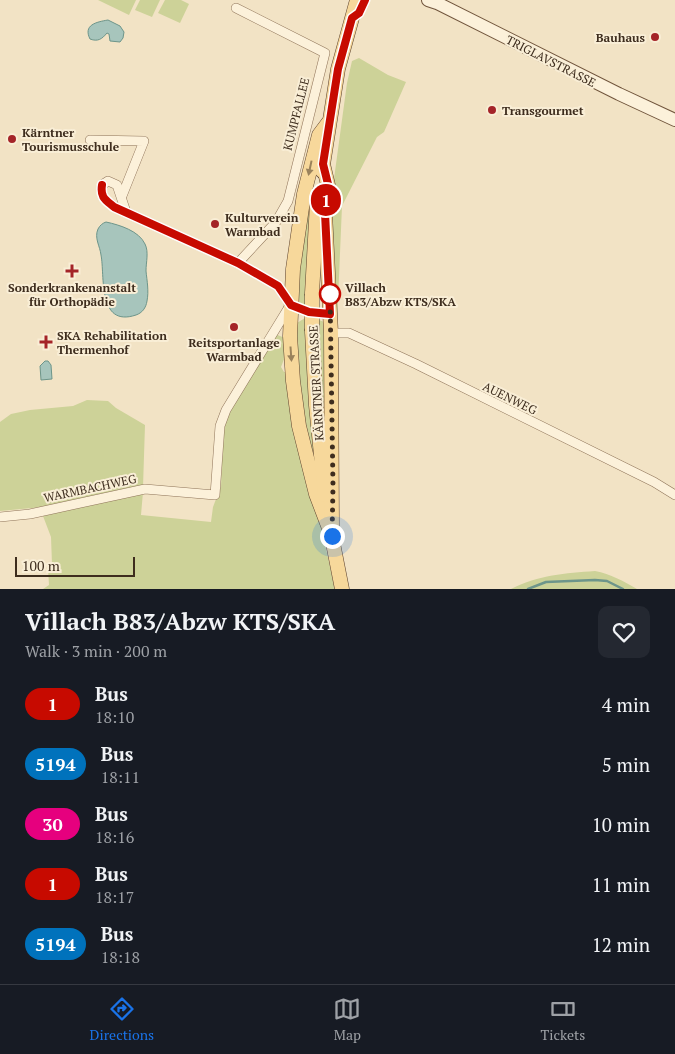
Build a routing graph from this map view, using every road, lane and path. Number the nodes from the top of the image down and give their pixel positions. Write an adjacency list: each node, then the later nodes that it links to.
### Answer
1 (358, 0): 5 (main road, KÄRNTNER STRASSE)
2 (366, 0): 5 (main road)
3 (435, 1): 6 (street, TRIGLAVSTRASSE)
4 (236, 8): 12 (street, KUMPFALLEE)
5 (352, 18): 7 (main road, KÄRNTNER STRASSE)
6 (675, 120)
7 (328, 123): 9 (main road, KÄRNTNER STRASSE); 13 (main road, one-way to 13)
8 (90, 140): 10 (street)
9 (323, 164): 14 (main road); 18 (main road, KÄRNTNER STRASSE, bridge)
10 (122, 196): 11 (street); 11 (street)
11 (126, 212): 12 (street)
12 (238, 263): 13 (street)
13 (291, 305): 14 (street); 17 (street, WARMBACHWEG); 18 (main road, one-way to 18)
14 (330, 314): 15 (main road)
15 (331, 333): 16 (street, AUENWEG); 18 (main road)
16 (675, 495)
17 (0, 517)
18 (332, 536): 19 (main road, KÄRNTNER STRASSE)
19 (342, 589)

